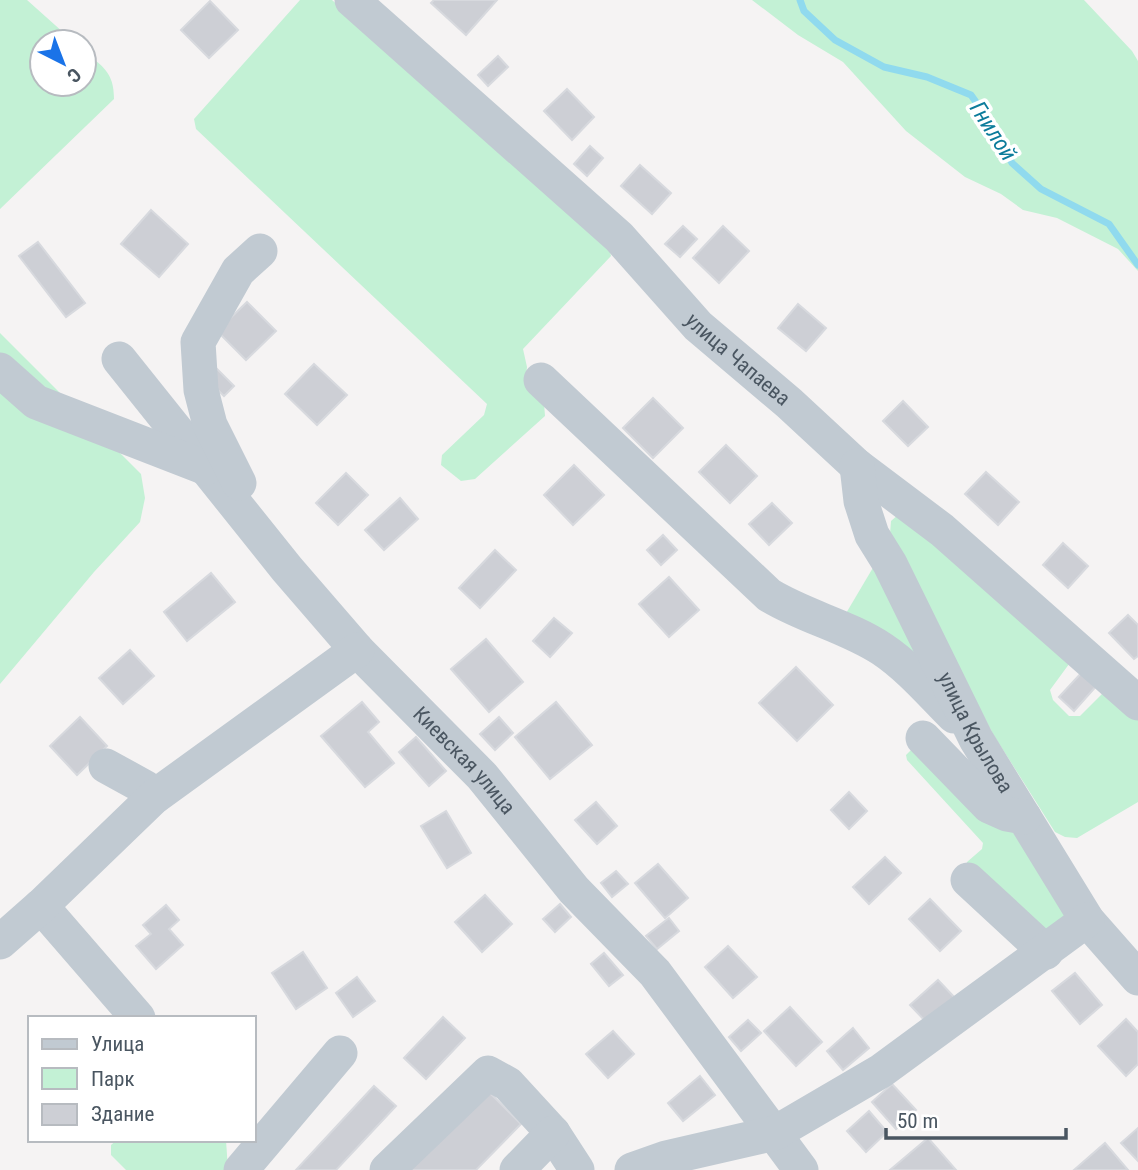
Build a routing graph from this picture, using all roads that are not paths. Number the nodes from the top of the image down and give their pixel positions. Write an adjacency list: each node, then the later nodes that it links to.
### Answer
1 (352, 0): 6 (street, улица Чапаева)
2 (260, 251): 8 (street)
3 (119, 359): 7 (street, Киевская улица)
4 (0, 370): 7 (street)
5 (541, 380): 12 (street)
6 (857, 466): 10 (street, улица Чапаева); 12 (street, улица Крылова)
7 (209, 469): 8 (street, Киевская улица)
8 (287, 569): 9 (street, Киевская улица)
9 (357, 650): 14 (street); 25 (street, Киевская улица)
10 (1138, 703)
11 (923, 738): 15 (street)
12 (976, 738): 15 (street, улица Крылова)
13 (106, 766): 14 (street)
14 (153, 797): 17 (street)
15 (1024, 817): 18 (street, улица Крылова)
16 (968, 880): 20 (street)
17 (41, 906): 19 (street); 22 (street)
18 (1087, 920): 20 (street); 21 (street, улица Крылова)
19 (0, 942)
20 (1046, 952): 25 (street)
21 (1138, 978)
22 (136, 1016)
23 (340, 1053): 27 (street)
24 (552, 1133): 28 (street); 29 (street); 30 (street)
25 (775, 1133): 31 (street); 32 (street, Киевская улица)
26 (236, 1142): 27 (street)
27 (239, 1170)
28 (387, 1170)
29 (517, 1170)
30 (577, 1170)
31 (632, 1170)
32 (801, 1170)

